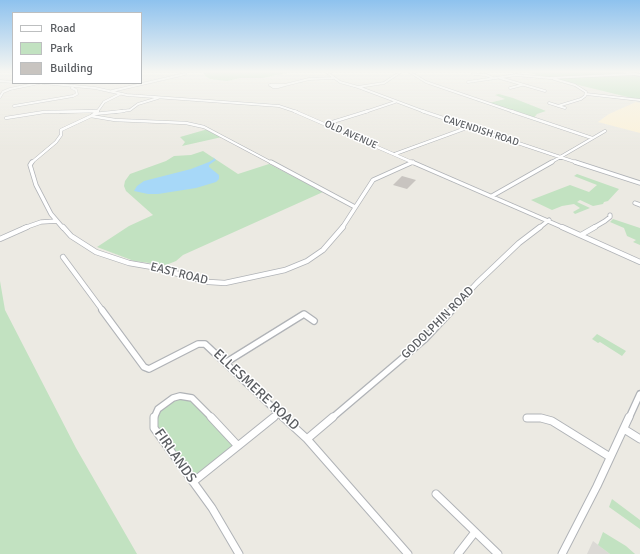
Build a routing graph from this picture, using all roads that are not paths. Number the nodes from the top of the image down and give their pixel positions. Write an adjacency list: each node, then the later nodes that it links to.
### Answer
1 (68, 97): 12 (street)
2 (114, 97): 15 (street)
3 (147, 97): 8 (street, OLD AVENUE)
4 (382, 97): 10 (street, CAVENDISH ROAD)
5 (470, 97): 21 (street)
6 (582, 97): 13 (street)
7 (612, 97): 9 (street)
8 (158, 98): 16 (street); 18 (street, OLD AVENUE)
9 (640, 100)
10 (395, 102): 18 (street); 19 (street, CAVENDISH ROAD)
11 (549, 103): 13 (street)
12 (14, 106)
13 (558, 106): 14 (street)
14 (565, 108)
15 (98, 111): 16 (street); 17 (street)
16 (92, 115): 29 (street); 30 (street, EAST ROAD)
17 (6, 118)
18 (326, 124): 22 (street, OLD AVENUE)
19 (469, 127): 22 (street); 23 (street, CAVENDISH ROAD)
20 (605, 131): 21 (street)
21 (592, 138): 23 (street)
22 (395, 154): 24 (street, OLD AVENUE)
23 (561, 156): 25 (street, CAVENDISH ROAD); 26 (street)
24 (413, 162): 26 (street, OLD AVENUE); 29 (street, EAST ROAD)
25 (640, 183)
26 (492, 196): 32 (street, OLD AVENUE)
27 (635, 203): 28 (street)
28 (640, 205)
29 (355, 207): 33 (street, EAST ROAD)
30 (51, 214): 33 (street, EAST ROAD); 34 (street)
31 (610, 215): 35 (street)
32 (548, 220): 35 (street, OLD AVENUE); 45 (street, GODOLPHIN ROAD)
33 (57, 221): 34 (street)
34 (41, 222): 36 (street)
35 (581, 235): 38 (street, OLD AVENUE)
36 (0, 239)
37 (64, 257): 40 (street, ELLESMERE ROAD)
38 (640, 262)
39 (314, 321): 40 (street)
40 (225, 363): 42 (street, ELLESMERE ROAD)
41 (640, 394): 44 (street)
42 (280, 412): 45 (street, ELLESMERE ROAD); 47 (street)
43 (527, 418): 48 (street)
44 (624, 429): 46 (street); 48 (street)
45 (307, 439): 53 (street, ELLESMERE ROAD)
46 (640, 439)
47 (238, 446): 49 (street); 49 (street, FIRLANDS)
48 (610, 458): 56 (street)
49 (193, 482): 52 (street, FIRLANDS)
50 (436, 494): 51 (street)
51 (475, 532): 54 (street); 55 (street)
52 (239, 554)
53 (408, 554)
54 (458, 554)
55 (498, 554)
56 (562, 554)

